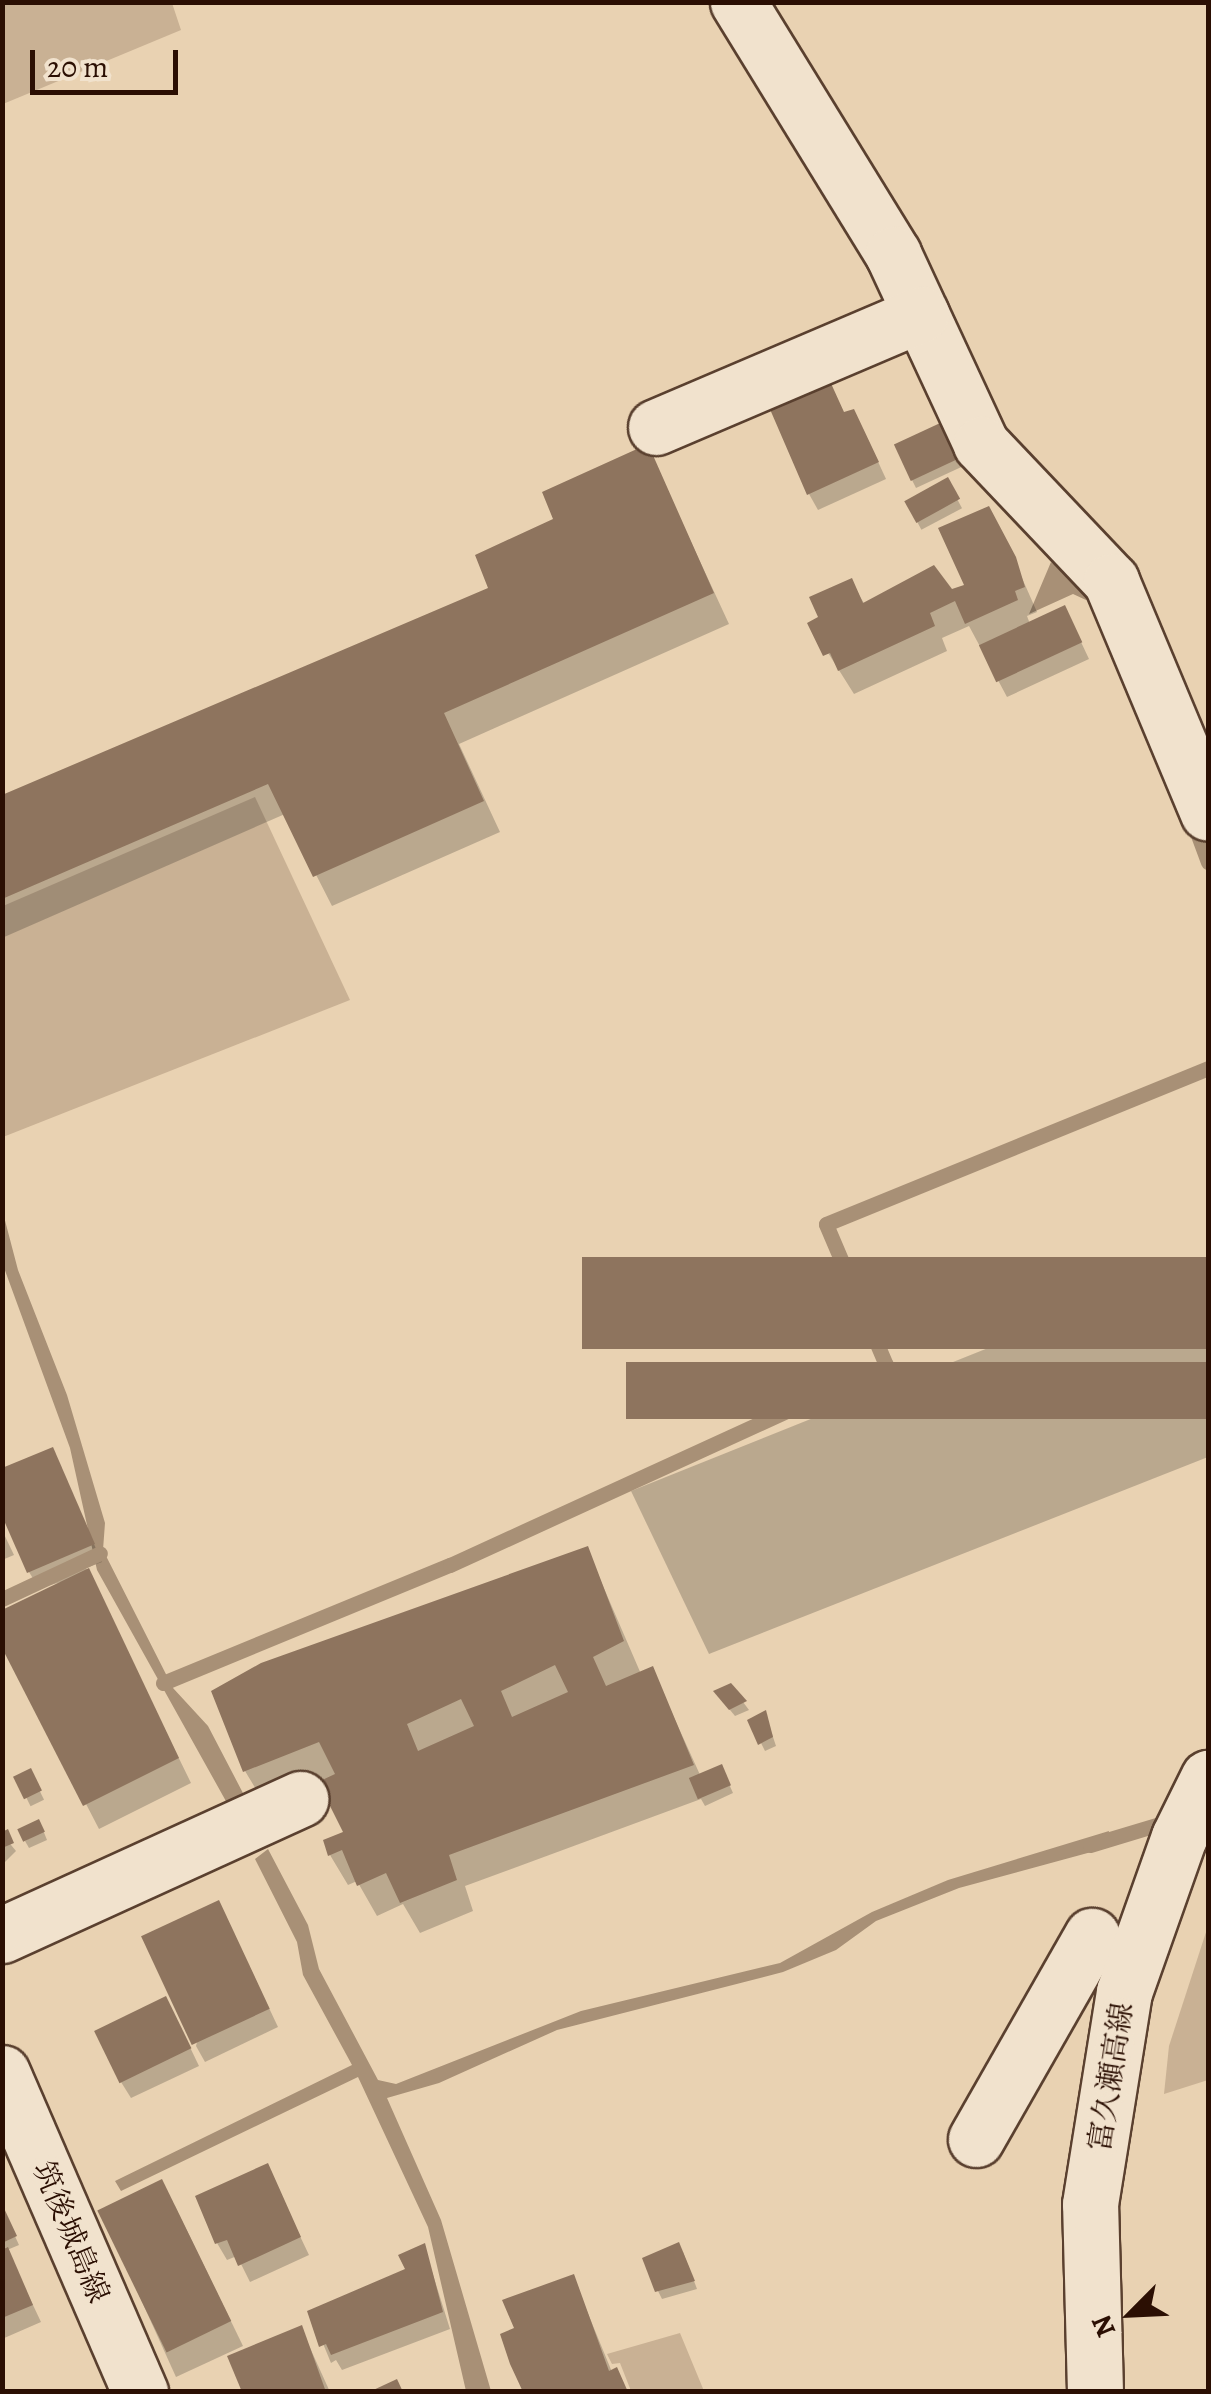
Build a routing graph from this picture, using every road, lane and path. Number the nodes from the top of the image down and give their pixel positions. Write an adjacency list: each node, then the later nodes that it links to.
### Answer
1 (738, 2): 2 (street)
2 (921, 314): 3 (street); 4 (street)
3 (656, 428)
4 (1208, 813)
5 (1208, 1778): 12 (street, 富久瀬高線)
6 (301, 1798): 7 (street)
7 (2, 1934)
8 (1092, 1936): 10 (street)
9 (2, 2072): 11 (street, 筑後城島線)
10 (976, 2139)
11 (140, 2392)
12 (1096, 2392)

